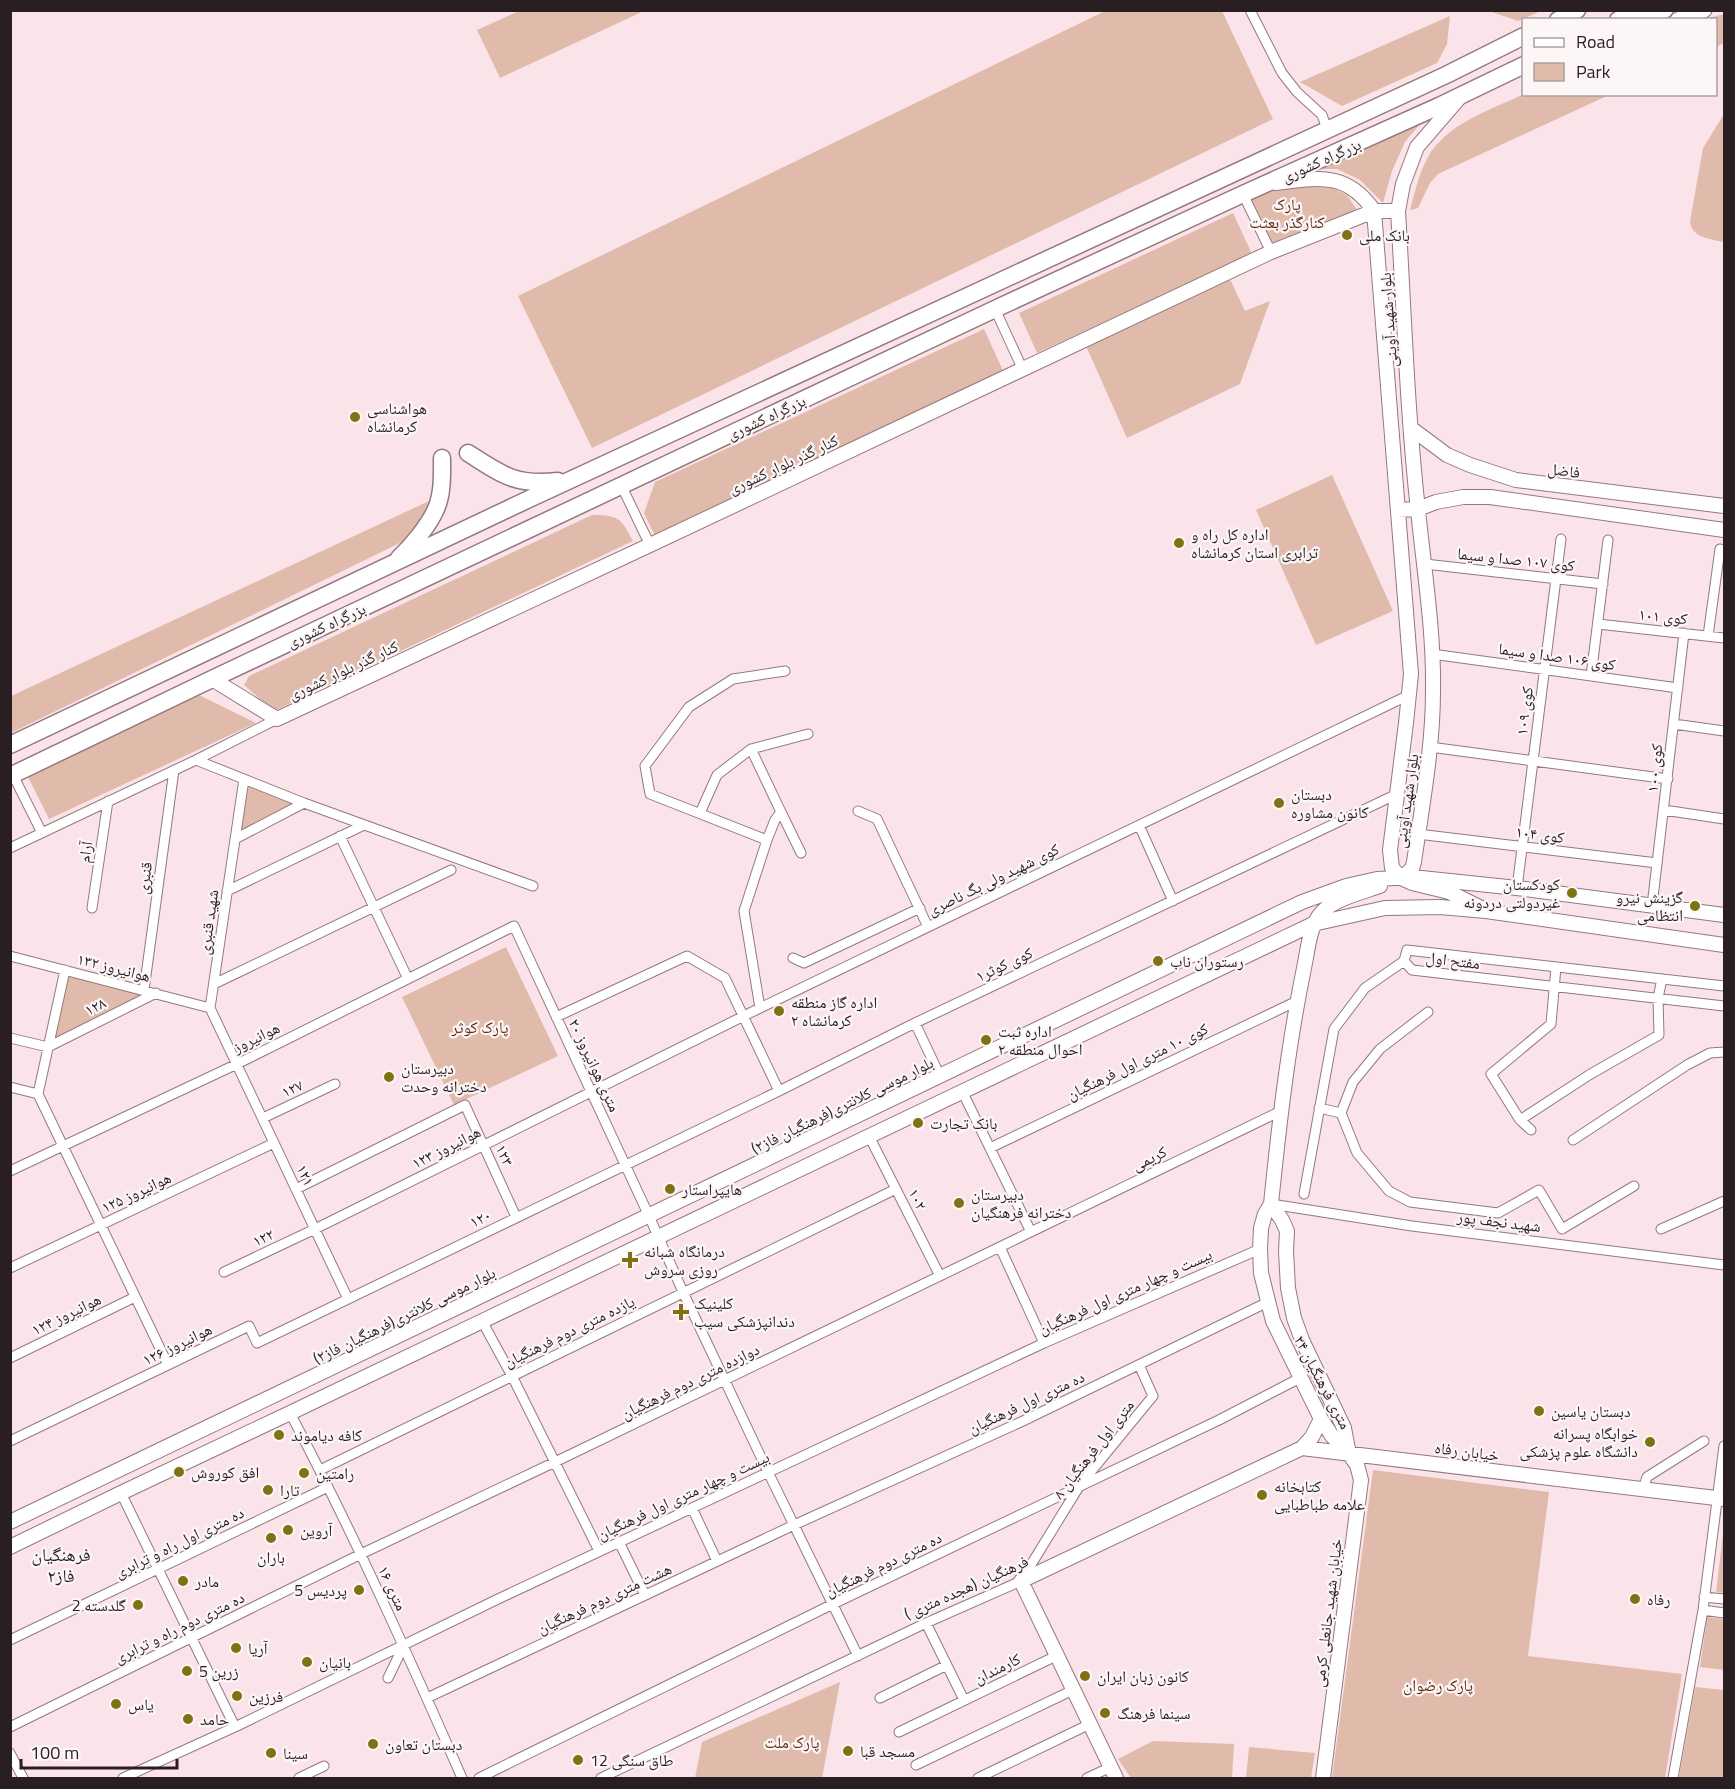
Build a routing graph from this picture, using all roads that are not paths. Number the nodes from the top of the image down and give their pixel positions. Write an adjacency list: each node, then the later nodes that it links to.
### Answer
1 (1250, 10): 14 (street)
2 (1577, 10): 6 (highway)
3 (1637, 10): 7 (highway)
4 (1665, 10): 8 (main road)
5 (1704, 10): 9 (main road)
6 (1562, 18)
7 (1622, 18)
8 (1647, 18)
9 (1683, 18)
10 (1522, 37): 14 (highway, بزرگراه کشوری)
11 (1522, 67): 13 (highway, بزرگراه کشوری)
12 (1522, 75): 13 (main road)
13 (1461, 96): 15 (highway, بزرگراه کشوری); 18 (main road, بلوار شهید آوینی)
14 (1327, 129): 25 (highway, بزرگراه کشوری)
15 (1268, 183): 16 (highway, بزرگراه کشوری); 17 (main road)
16 (1243, 194): 19 (street); 20 (highway, بزرگراه کشوری)
17 (1374, 211): 18 (main road); 19 (main road, کنار گذر بلوار کشوری); 30 (main road, بلوار شهید آوینی)
18 (1398, 211): 22 (main road, بلوار شهید آوینی)
19 (1271, 252): 21 (main road, کنار گذر بلوار کشوری)
20 (995, 309): 21 (street); 26 (highway, بزرگراه کشوری)
21 (1023, 370): 36 (main road, کنار گذر بلوار کشوری)
22 (1412, 429): 28 (main road, فاضل); 29 (main road, بلوار شهید آوینی)
23 (468, 453): 25 (highway)
24 (442, 458): 40 (highway)
25 (574, 480): 27 (highway, بزرگراه کشوری)
26 (621, 485): 31 (highway, بزرگراه کشوری); 36 (street)
27 (529, 500): 31 (highway); 33 (highway, بزرگراه کشوری)
28 (1725, 506)
29 (1418, 509): 30 (main road); 32 (main road); 39 (main road, بلوار شهید آوینی)
30 (1398, 510): 53 (main road, بلوار شهید آوینی)
31 (537, 525): 38 (highway, بزرگراه کشوری)
32 (1725, 530)
33 (454, 535): 38 (highway); 40 (highway, بزرگراه کشوری)
34 (1561, 539): 41 (street, کوی ۱۰۹)
35 (1608, 540): 42 (street)
36 (650, 546): 54 (main road, کنار گذر بلوار کشوری)
37 (1720, 549): 45 (street)
38 (465, 559): 51 (highway, بزرگراه کشوری)
39 (1425, 564): 41 (street, کوی ۱۰۷ صدا و سیما); 47 (main road, بلوار شهید آوینی)
40 (382, 569): 58 (highway, بزرگراه کشوری)
41 (1556, 579): 42 (street, کوی ۱۰۷ صدا و سیما); 48 (street, کوی ۱۰۹)
42 (1603, 584): 43 (street)
43 (1598, 624): 44 (street, کوی ۱۰۱); 50 (street)
44 (1684, 633): 45 (street, کوی ۱۰۱); 52 (street, کوی ۱۰۰)
45 (1708, 636): 46 (street, کوی ۱۰۱)
46 (1725, 638)
47 (1432, 654): 48 (street, کوی ۱۰۶ صدا و سیما); 59 (main road, بلوار شهید آوینی)
48 (1544, 670): 50 (street, کوی ۱۰۶ صدا و سیما); 62 (street, کوی ۱۰۹)
49 (785, 671): 73 (street)
50 (1591, 676): 52 (street, کوی ۱۰۶ صدا و سیما)
51 (212, 679): 54 (main road, کنار گذر بلوار کشوری); 64 (highway, بزرگراه کشوری)
52 (1678, 688): 55 (street, کوی ۱۰۰)
53 (1409, 695): 67 (main road, بلوار شهید آوینی); 76 (street, کوی شهید ولی بگ ناصری)
54 (277, 719): 61 (street)
55 (1674, 724): 56 (street); 66 (street, کوی ۱۰۰)
56 (1725, 731)
57 (808, 734): 60 (street)
58 (10, 745)
59 (1430, 747): 62 (street); 78 (main road, بلوار شهید آوینی)
60 (751, 749): 71 (street); 73 (street)
61 (196, 760): 63 (street); 65 (street)
62 (1533, 761): 66 (street); 82 (street, کوی ۱۰۹)
63 (174, 770): 68 (street); 112 (street, قنبری)
64 (12, 776): 77 (street)
65 (244, 779): 69 (street); 80 (street, شهید قنبری)
66 (1668, 779): 70 (street, کوی ۱۰۰)
67 (1397, 794): 87 (main road, بلوار شهید آوینی); 91 (street, کوی کوثر۱)
68 (108, 801): 77 (street); 93 (street, آرام)
69 (304, 803): 75 (street); 80 (street)
70 (1664, 810): 74 (street); 85 (street, کوی ۱۰۰)
71 (781, 812): 81 (street); 84 (street)
72 (858, 812): 95 (street)
73 (700, 813): 81 (street)
74 (1725, 819)
75 (364, 825): 79 (street); 88 (street)
76 (1139, 825): 91 (street); 100 (street, کوی شهید ولی بگ ناصری)
77 (42, 833): 83 (street)
78 (1418, 834): 82 (street, کوی ۱۰۴); 87 (main road, بلوار شهید آوینی)
79 (340, 836): 90 (street); 94 (street)
80 (235, 839): 90 (street, شهید قنبری)
81 (767, 840): 118 (street)
82 (1522, 847): 85 (street, کوی ۱۰۴); 89 (street, کوی ۱۰۹)
83 (10, 848)
84 (801, 853)
85 (1658, 863): 92 (street, کوی ۱۰۰)
86 (451, 870): 94 (street)
87 (1401, 878): 89 (main road, بلوار موسی کلانتری(فرهنگیان فاز۲)); 96 (main road); 98 (main road); 127 (main road, بلوار موسی کلانتری(فرهنگیان فاز۲))
88 (533, 886)
89 (1517, 888): 92 (main road, بلوار موسی کلانتری(فرهنگیان فاز۲))
90 (227, 891): 109 (street, شهید قنبری)
91 (1173, 901): 122 (street, کوی کوثر۱)
92 (1652, 906): 97 (main road, بلوار موسی کلانتری(فرهنگیان فاز۲))
93 (92, 908)
94 (374, 908): 107 (street); 109 (street)
95 (920, 908): 100 (street); 103 (street)
96 (1486, 911): 98 (main road); 101 (main road)
97 (1725, 915)
98 (1313, 924): 115 (main road, ۲۴ متری فرهنگیان); 131 (main road)
99 (514, 927): 107 (street, هوانیروز); 121 (street, ۲۰ متری هوانیروز)
100 (928, 927): 118 (street, کوی شهید ولی بگ ناصری)
101 (1725, 945)
102 (10, 956): 106 (street, هوانیروز ۱۳۲)
103 (793, 958)
104 (1404, 961): 105 (street, مفتح اول); 110 (street, مفتح اول); 135 (street)
105 (1556, 967): 108 (street, مفتح اول); 110 (street)
106 (65, 970): 112 (street, هوانیروز ۱۳۲); 124 (street)
107 (408, 979): 126 (street, هوانیروز)
108 (1662, 979): 111 (street, مفتح اول); 114 (street)
109 (214, 984): 117 (street, شهید قنبری)
110 (1554, 986): 114 (street, مفتح اول); 139 (street)
111 (1725, 986)
112 (144, 990): 113 (street, هوانیروز ۱۳۲)
113 (156, 993): 117 (street, هوانیروز ۱۳۲); 124 (street, ۱۲۸)
114 (1658, 998): 116 (street, مفتح اول); 139 (street)
115 (1297, 1001): 136 (main road, ۲۴ متری فرهنگیان); 146 (street, کوی ۱۰ متری اول فرهنگیان)
116 (1725, 1006)
117 (210, 1008): 126 (street)
118 (760, 1008): 120 (street, کوی شهید ولی بگ ناصری)
119 (1428, 1012): 137 (street)
120 (744, 1016): 121 (street); 130 (street); 132 (street, کوی شهید ولی بگ ناصری)
121 (556, 1017): 132 (street, ۲۰ متری هوانیروز)
122 (915, 1023): 127 (street); 130 (street, کوی کوثر۱)
123 (10, 1038): 124 (street)
124 (48, 1047): 133 (street)
125 (1725, 1052): 142 (street)
126 (237, 1064): 138 (street, ۱۲۱); 145 (street, هوانیروز)
127 (940, 1076): 155 (main road, بلوار موسی کلانتری(فرهنگیان فاز۲))
128 (335, 1084): 138 (street, ۱۲۷)
129 (10, 1087): 133 (street)
130 (779, 1091): 147 (street, کوی کوثر۱)
131 (962, 1091): 141 (main road); 146 (street)
132 (590, 1092): 144 (street, ۱۲۳ هوانیروز); 147 (street, ۲۰ متری هوانیروز)
133 (38, 1094): 145 (street)
134 (465, 1106): 144 (street, ۱۲۳); 151 (street, ۱۲۳ هوانیروز)
135 (1319, 1108): 137 (street); 152 (street)
136 (1281, 1111): 154 (main road, ۲۴ متری فرهنگیان); 160 (street, کریمی)
137 (1341, 1113): 149 (street)
138 (262, 1118): 143 (street, ۱۲۱)
139 (1520, 1120): 140 (street)
140 (1531, 1130)
141 (869, 1136): 150 (street, ۱۰۲); 161 (main road)
142 (1573, 1140)
143 (274, 1143): 151 (street, ۱۲۱); 157 (street, هوانیروز ۱۲۵)
144 (483, 1145): 156 (street, ۱۲۳); 159 (street, ۱۲۳ هوانیروز)
145 (63, 1147): 148 (street, هوانیروز); 157 (street)
146 (990, 1148): 160 (street)
147 (625, 1165): 155 (street, ۲۰ متری هوانیروز); 156 (street, ۱۲۰)
148 (10, 1171)
149 (1634, 1186)
150 (896, 1189): 167 (street, ۱۰۲); 168 (street, یازده متری دوم فرهنگیان)
151 (296, 1190): 159 (street, ۱۲۱)
152 (1304, 1194)
153 (1725, 1201): 158 (street)
154 (1271, 1204): 163 (main road, ۲۴ متری فرهنگیان); 164 (street, شهید نجف پور); 186 (main road, ۲۴ متری فرهنگیان)
155 (649, 1216): 161 (street, ۲۰ متری هوانیروز); 196 (main road, بلوار موسی کلانتری(فرهنگیان فاز۲))
156 (516, 1217): 170 (street, ۱۲۰)
157 (101, 1225): 165 (street, هوانیروز ۱۲۵); 169 (street)
158 (1661, 1228)
159 (315, 1229): 166 (street, ۱۲۲); 170 (street, ۱۲۱)
160 (1031, 1232): 162 (street, دوازده متری دوم فرهنگیان)
161 (658, 1237): 168 (street, ۲۰ متری هوانیروز); 172 (main road)
162 (1000, 1247): 167 (street, دوازده متری دوم فرهنگیان); 173 (street)
163 (1260, 1248): 171 (main road, ۲۴ متری فرهنگیان); 173 (street, بیست و چهار متری اول فرهنگیان)
164 (1725, 1264)
165 (10, 1268)
166 (224, 1272)
167 (940, 1276): 179 (street, دوازده متری دوم فرهنگیان)
168 (683, 1292): 177 (street, یازده متری دوم فرهنگیان); 179 (street, ۲۰ متری هوانیروز)
169 (135, 1297): 174 (street, هوانیروز ۱۲۴); 175 (street)
170 (348, 1299): 175 (street, هوانیروز ۱۲۶)
171 (1268, 1302): 176 (street, ده متری اول فرهنگیان); 178 (main road, ۲۴ متری فرهنگیان)
172 (482, 1321): 177 (street); 180 (main road)
173 (1044, 1342): 189 (street, بیست و چهار متری اول فرهنگیان)
174 (10, 1358)
175 (168, 1365): 182 (street, هوانیروز ۱۲۶)
176 (1139, 1365): 190 (street, ۸ متری اول فرهنگیان); 197 (street, ده متری اول فرهنگیان)
177 (512, 1376): 187 (street); 188 (street, یازده متری دوم فرهنگیان)
178 (1300, 1378): 181 (main road, ۲۴ متری فرهنگیان); 190 (street, ده متری دوم فرهنگیان)
179 (725, 1381): 187 (street, دوازده متری دوم فرهنگیان); 189 (street, ۲۰ متری هوانیروز)
180 (290, 1413): 188 (street, ۱۶ متری); 193 (main road)
181 (1321, 1419): 185 (main road); 186 (main road, ۲۴ متری فرهنگیان)
182 (10, 1441)
183 (1704, 1441): 192 (street)
184 (1725, 1446): 194 (street)
185 (1302, 1448): 186 (main road); 204 (main road, فرهنگیان (هجده متری ))
186 (1349, 1454): 192 (main road, خیابان رفاه); 239 (main road, خیابان شهید جانعلی کرمی)
187 (555, 1462): 200 (street); 201 (street, دوازده متری دوم فرهنگیان)
188 (321, 1470): 191 (street, ۱۶ متری)
189 (768, 1472): 195 (street, بیست و چهار متری اول فرهنگیان); 197 (street, ۲۰ متری هوانیروز)
190 (1080, 1485): 204 (street, ۸ متری اول فرهنگیان); 208 (street, ده متری دوم فرهنگیان)
191 (328, 1487): 201 (street, ۱۶ متری); 203 (street, ده متری اول راه و ترابری)
192 (1643, 1489): 194 (main road, خیابان رفاه)
193 (121, 1492): 199 (main road); 203 (street)
194 (1722, 1498): 206 (street)
195 (692, 1508): 198 (street, بیست و چهار متری اول فرهنگیان); 202 (street)
196 (10, 1522)
197 (794, 1524): 202 (street, هشت متری دوم فرهنگیان); 208 (street, ۲۰ متری هوانیروز)
198 (620, 1542): 200 (street, بیست و چهار متری اول فرهنگیان); 205 (street)
199 (10, 1547)
200 (599, 1551): 214 (street, بیست و چهار متری اول فرهنگیان)
201 (361, 1554): 212 (street, ده متری دوم راه و ترابری); 214 (street, ۱۶ متری)
202 (717, 1561): 205 (street, هشت متری دوم فرهنگیان)
203 (159, 1569): 212 (street); 213 (street, ده متری اول راه و ترابری)
204 (1021, 1581): 211 (street, فرهنگیان (هجده متری )); 216 (main road)
205 (645, 1595): 220 (street, هشت متری دوم فرهنگیان)
206 (1704, 1597): 207 (street); 209 (street)
207 (1725, 1599)
208 (833, 1604): 215 (street, ۲۰ متری هوانیروز); 235 (street, ده متری دوم فرهنگیان)
209 (1703, 1610): 210 (street); 240 (street)
210 (1725, 1613)
211 (926, 1623): 215 (street, فرهنگیان (هجده متری )); 217 (street, کارمندان)
212 (192, 1638): 224 (street, ده متری دوم راه و ترابری); 225 (street)
213 (10, 1640)
214 (404, 1645): 218 (street); 220 (street, ۱۶ متری); 225 (street, بیست و چهار متری اول فرهنگیان)
215 (858, 1656): 236 (street, فرهنگیان (هجده متری ))
216 (1056, 1656): 219 (main road); 222 (street, کارمندان)
217 (947, 1665): 221 (street); 222 (street, کارمندان)
218 (388, 1678)
219 (1073, 1689): 223 (main road); 228 (street)
220 (427, 1698): 234 (street, ۱۶ متری)
221 (880, 1698)
222 (964, 1700): 226 (street)
223 (1090, 1724): 230 (main road); 237 (street)
224 (10, 1726)
225 (235, 1727): 232 (street, بیست و چهار متری اول فرهنگیان)
226 (899, 1732)
227 (10, 1753): 231 (street)
228 (916, 1765)
229 (324, 1767): 233 (street)
230 (1114, 1773): 238 (street)
231 (23, 1779)
232 (123, 1779)
233 (299, 1779)
234 (462, 1779)
235 (479, 1779)
236 (602, 1779)
237 (978, 1779)
238 (1087, 1779)
239 (1323, 1779)
240 (1672, 1779)

